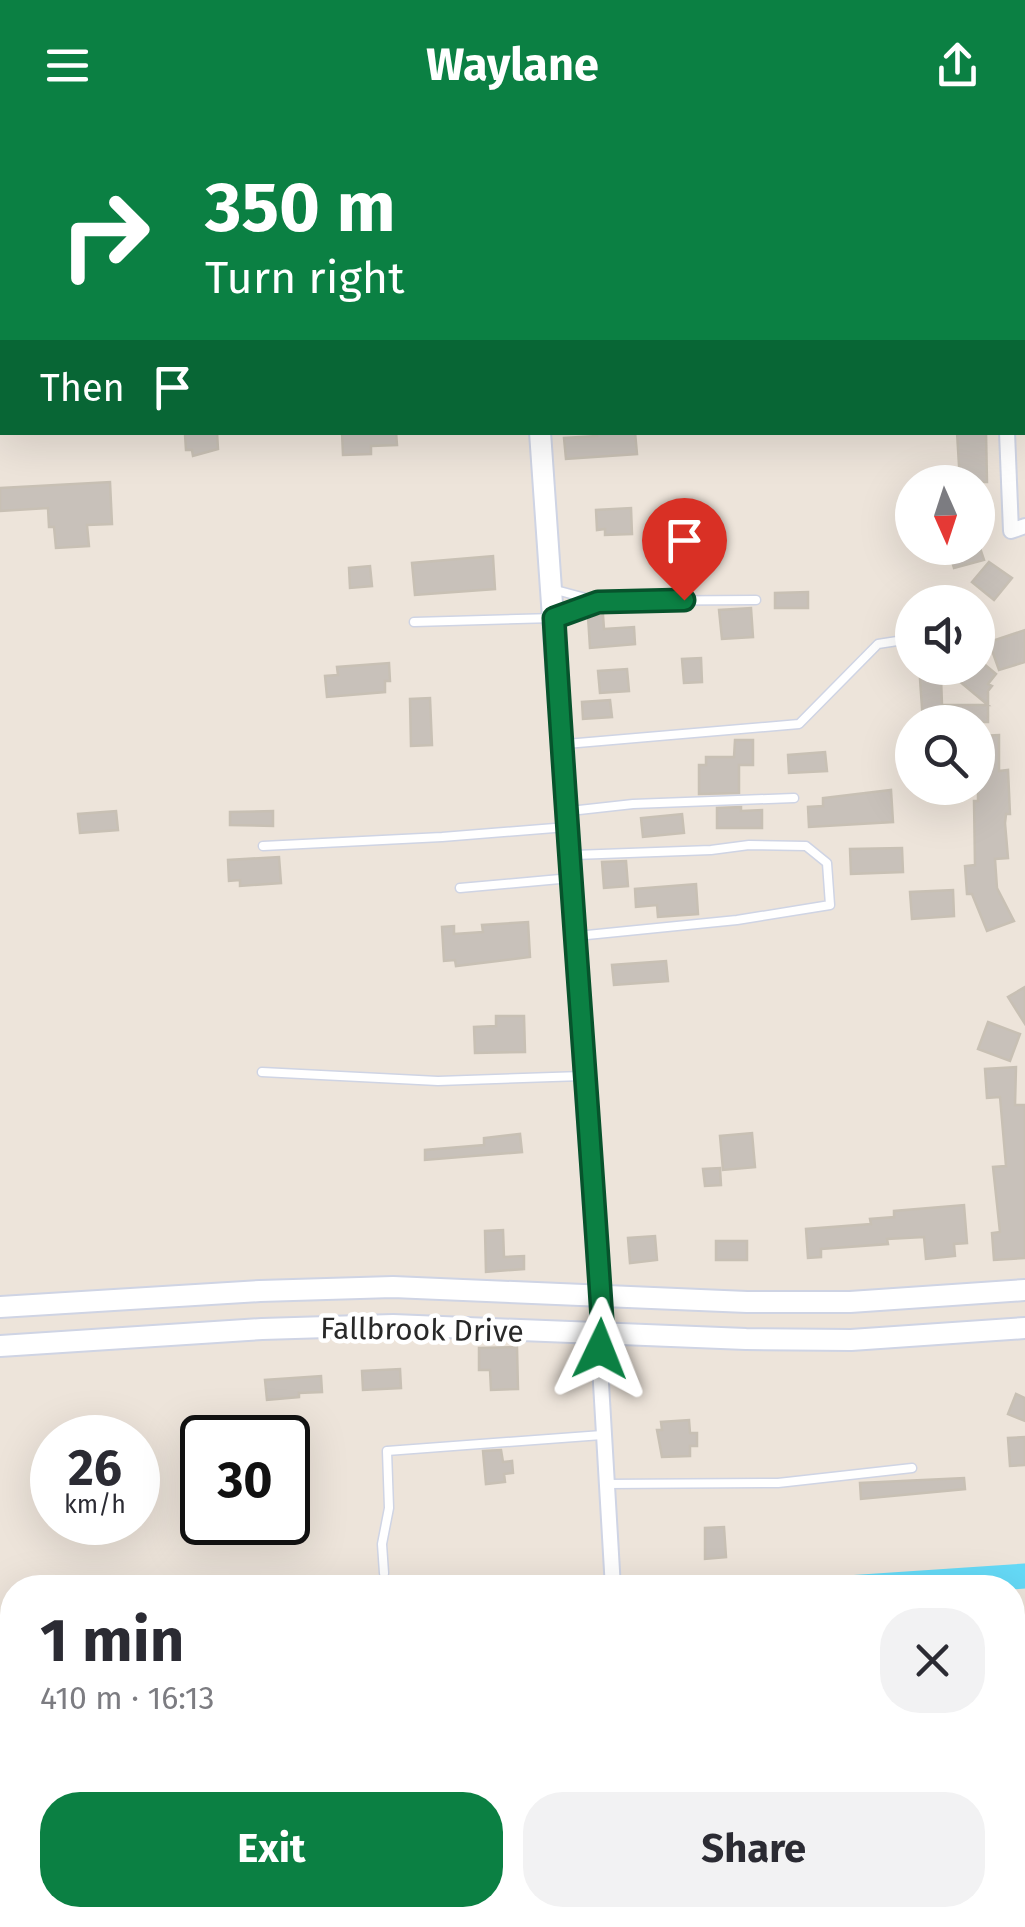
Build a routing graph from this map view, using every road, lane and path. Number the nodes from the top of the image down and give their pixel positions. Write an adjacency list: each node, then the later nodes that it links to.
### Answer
1 (540, 435): 4 (main road)
2 (1007, 435): 3 (street)
3 (1018, 529)
4 (552, 589): 6 (lane); 7 (main road)
5 (756, 600): 6 (lane)
6 (598, 602): 7 (lane)
7 (554, 618): 8 (lane); 10 (main road)
8 (414, 622)
9 (895, 641): 10 (lane)
10 (562, 744): 12 (main road)
11 (794, 798): 12 (lane)
12 (566, 819): 13 (lane); 14 (main road)
13 (263, 846)
14 (569, 856): 15 (main road); 17 (lane)
15 (571, 878): 16 (lane); 17 (main road)
16 (460, 888)
17 (574, 936): 19 (main road)
18 (262, 1072): 19 (lane)
19 (587, 1076): 21 (main road)
20 (1025, 1290): 21 (main road, Fallbrook Drive)
21 (601, 1297): 22 (main road, Fallbrook Drive); 24 (main road)
22 (0, 1307)
23 (1025, 1328): 24 (main road, Fallbrook Drive)
24 (603, 1335): 25 (main road, Fallbrook Drive); 26 (street)
25 (0, 1346)
26 (602, 1435): 28 (street); 29 (lane)
27 (912, 1468): 28 (lane)
28 (606, 1484): 30 (street)
29 (384, 1572)
30 (612, 1575)

